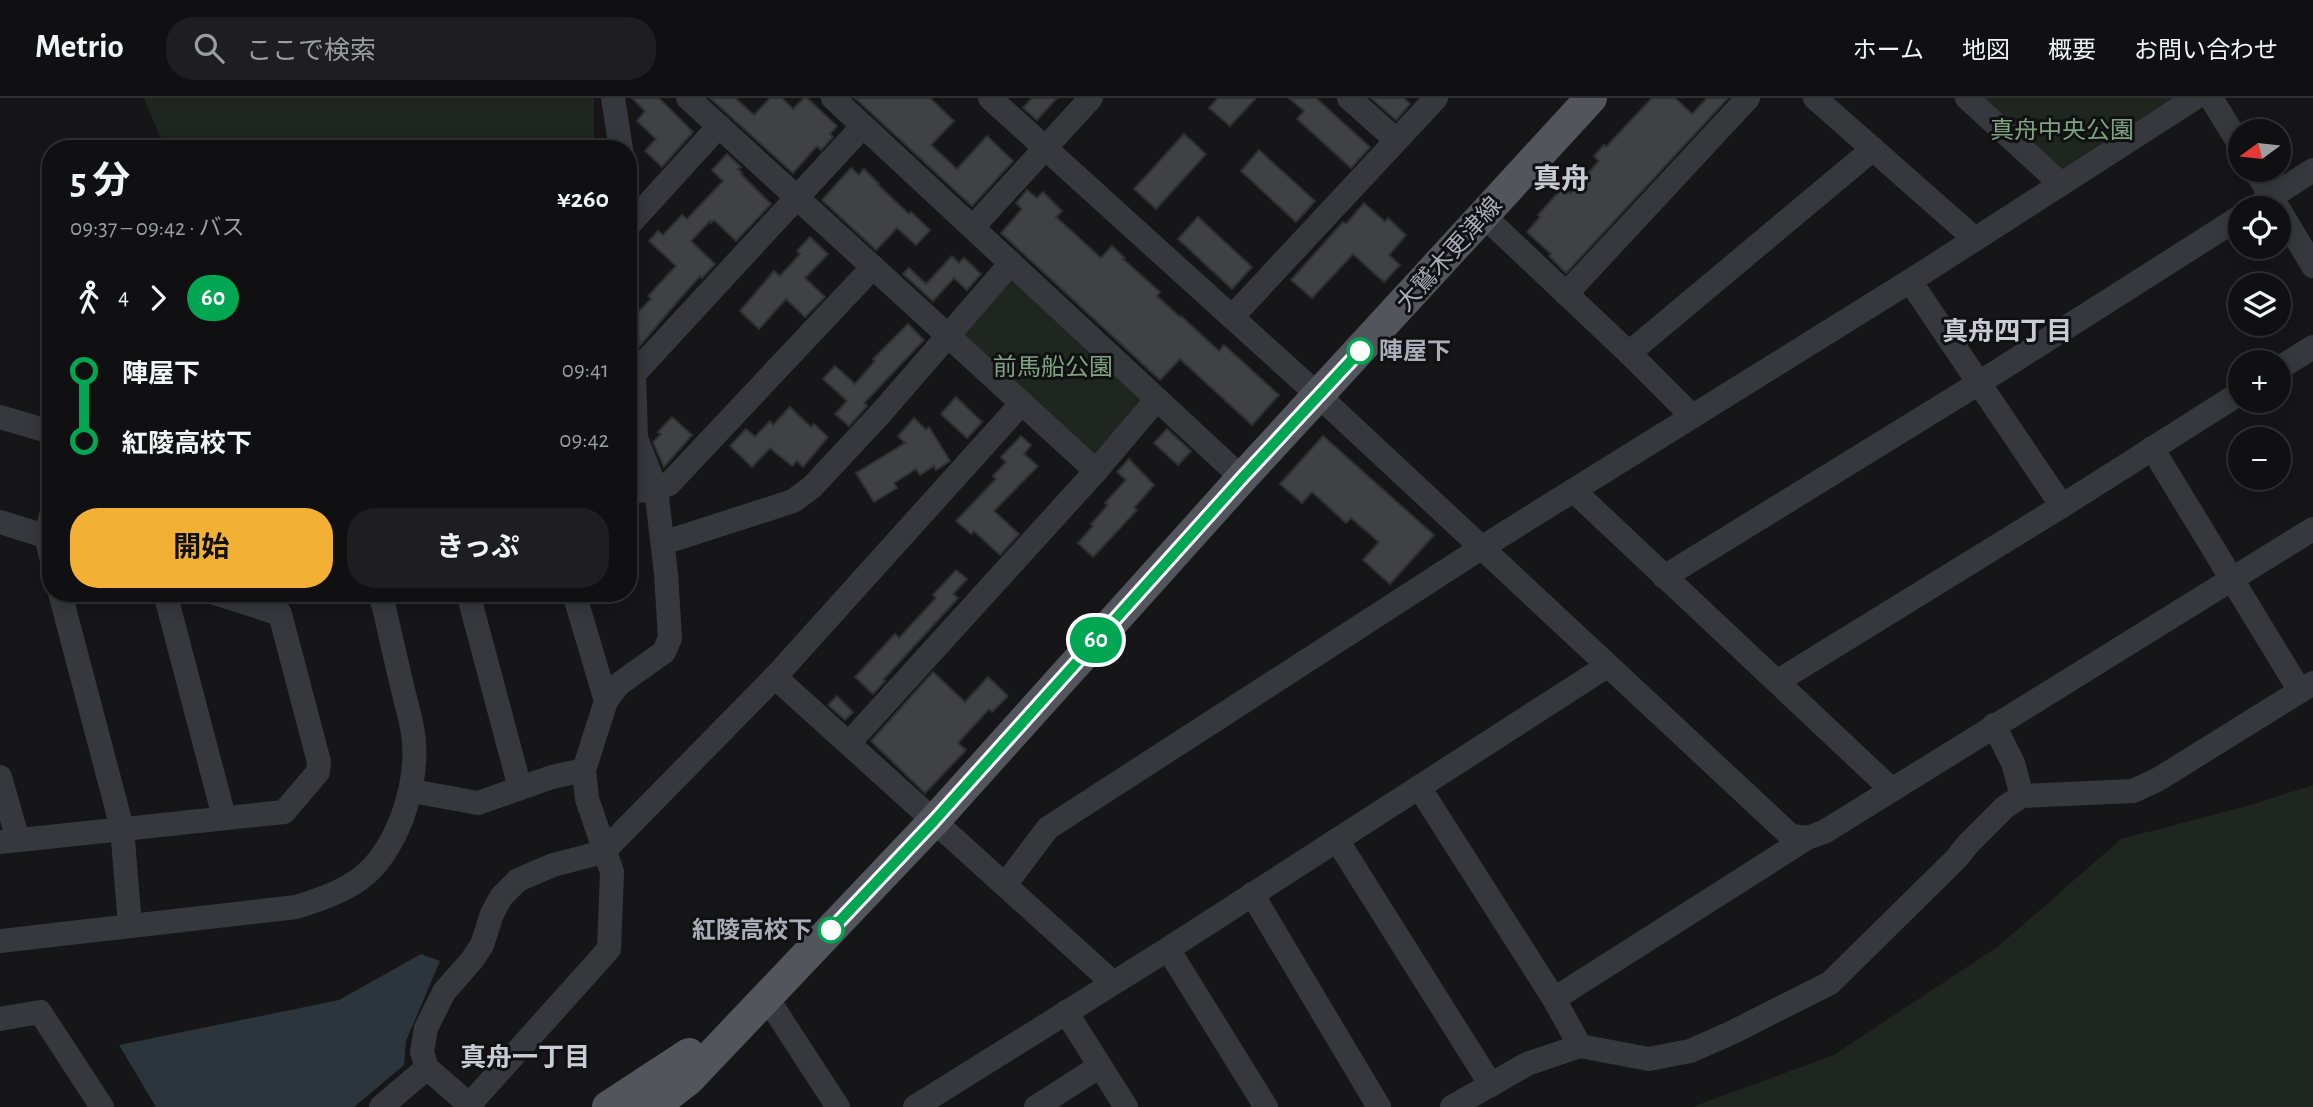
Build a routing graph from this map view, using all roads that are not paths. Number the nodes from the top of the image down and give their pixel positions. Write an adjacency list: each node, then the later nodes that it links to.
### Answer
1 (613, 98): 17 (street)
2 (688, 98): 14 (street)
3 (833, 98): 15 (street)
4 (990, 98): 19 (street)
5 (1091, 98): 19 (street)
6 (1349, 98): 18 (street)
7 (1436, 98): 18 (street)
8 (1591, 98): 26 (main road, 大鷲木更津線)
9 (1748, 98): 35 (street)
10 (1815, 98): 20 (street)
11 (1967, 98): 22 (street)
12 (2195, 98): 22 (street)
13 (2211, 98): 16 (street)
14 (719, 126): 24 (street); 25 (street)
15 (863, 126): 24 (street); 28 (street)
16 (2228, 126)
17 (620, 140)
18 (1396, 140): 36 (street)
19 (1045, 148): 28 (street); 36 (street)
20 (1873, 149): 30 (street); 39 (street)
21 (2313, 170): 23 (street)
22 (2061, 184): 30 (street)
23 (2272, 196)
24 (797, 198): 33 (street); 40 (street)
25 (637, 216)
26 (1484, 216): 35 (street); 43 (main road, 大鷲木更津線)
27 (2228, 225): 42 (street)
28 (973, 227): 31 (street)
29 (2291, 238): 32 (street)
30 (1975, 239): 34 (street)
31 (1011, 263): 37 (street); 44 (street)
32 (2313, 266)
33 (873, 268): 37 (street); 54 (street)
34 (1910, 281): 42 (street); 47 (street)
35 (1566, 294): 39 (street)
36 (1232, 317): 43 (street)
37 (949, 336): 46 (street); 61 (street)
38 (2313, 347): 41 (street)
39 (1629, 353): 47 (street)
40 (637, 359)
41 (2291, 361)
42 (1979, 383): 57 (street); 63 (street)
43 (1319, 396): 53 (main road, 大鷲木更津線); 62 (street)
44 (1157, 399): 52 (street); 53 (street)
45 (2228, 400): 51 (street)
46 (1022, 403): 52 (street); 72 (street)
47 (1692, 416): 56 (street)
48 (0, 417): 49 (street)
49 (42, 429)
50 (637, 442): 54 (street)
51 (2152, 448): 57 (street); 64 (street)
52 (1096, 471): 77 (street)
53 (1242, 478): 86 (main road, 大鷲木更津線)
54 (656, 489): 55 (street); 61 (street)
55 (637, 491)
56 (1574, 491): 62 (street); 63 (street)
57 (2062, 506): 73 (street)
58 (0, 522): 60 (street)
59 (2313, 529): 64 (street)
60 (42, 534)
61 (663, 543): 75 (street)
62 (1481, 548): 71 (street); 92 (street)
63 (1664, 577): 73 (street)
64 (2231, 580): 74 (street); 76 (street)
65 (62, 602): 87 (street)
66 (167, 602): 85 (street)
67 (243, 602): 85 (street)
68 (382, 602): 83 (street)
69 (470, 602): 81 (street)
70 (577, 602): 75 (street)
71 (1607, 666): 80 (street); 88 (street)
72 (775, 677): 77 (street); 91 (street)
73 (1778, 681): 82 (street)
74 (2306, 687): 84 (street)
75 (606, 701): 78 (street)
76 (1994, 725): 82 (street); 84 (street)
77 (849, 743): 86 (street)
78 (584, 770): 81 (street); 91 (street)
79 (0, 777): 90 (street)
80 (1419, 787): 89 (street); 99 (street)
81 (520, 788): 83 (street)
82 (1891, 789): 88 (street)
83 (412, 791): 94 (street)
84 (2022, 796): 102 (street)
85 (224, 817): 87 (street)
86 (934, 821): 92 (street); 98 (main road, 大鷲木更津線)
87 (122, 828): 90 (street); 94 (street)
88 (1807, 838): 99 (street)
89 (1337, 840): 93 (street); 105 (street)
90 (9, 841)
91 (603, 852): 104 (street); 106 (street)
92 (1004, 885): 97 (street)
93 (1252, 894): 96 (street); 116 (street)
94 (130, 925): 95 (street)
95 (0, 942)
96 (1168, 949): 97 (street); 115 (street)
97 (1113, 983): 100 (street)
98 (767, 998): 109 (main road); 110 (main road); 111 (street)
99 (1554, 999): 102 (street)
100 (1066, 1012): 103 (street); 112 (street)
101 (0, 1019): 107 (street)
102 (1580, 1046): 105 (street)
103 (1100, 1066): 113 (street); 114 (street)
104 (427, 1069): 106 (street); 108 (street)
105 (1491, 1085): 117 (street)
106 (471, 1106)
107 (103, 1107)
108 (381, 1107)
109 (608, 1107)
110 (653, 1107)
111 (838, 1107)
112 (915, 1107)
113 (1036, 1107)
114 (1126, 1107)
115 (1266, 1107)
116 (1379, 1107)
117 (1452, 1107)

